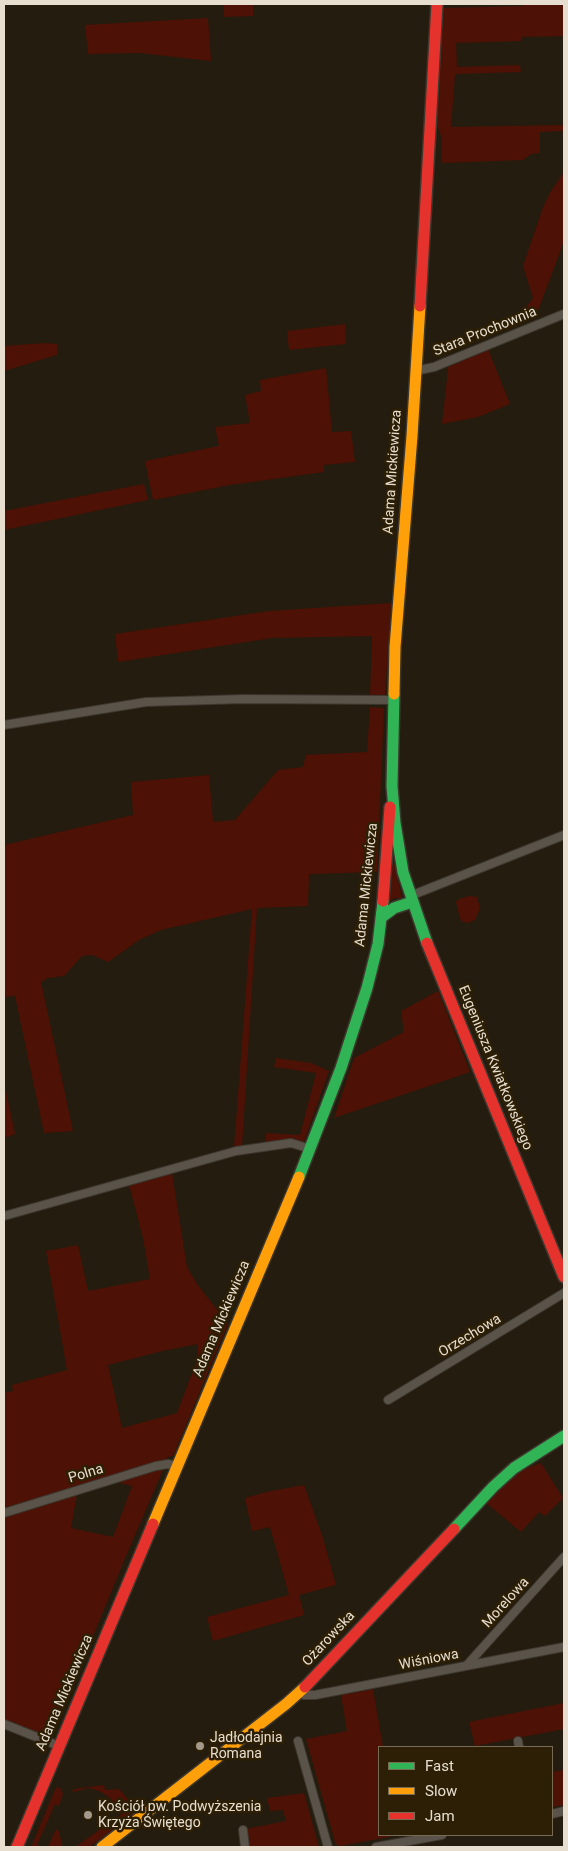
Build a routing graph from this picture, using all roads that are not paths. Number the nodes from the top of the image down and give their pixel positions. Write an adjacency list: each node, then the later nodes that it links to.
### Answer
1 (437, 4): 3 (street, Adama Mickiewicza)
2 (564, 314): 3 (street, Stara Prochownia)
3 (415, 371): 4 (street, Adama Mickiewicza)
4 (393, 700): 5 (street); 6 (street, Adama Mickiewicza)
5 (4, 725)
6 (392, 786): 8 (street, Adama Mickiewicza); 9 (street, Adama Mickiewicza)
7 (564, 835): 8 (street)
8 (411, 899): 9 (street); 12 (street, Eugeniusza Kwiatkowskiego)
9 (382, 917): 10 (street, Adama Mickiewicza)
10 (311, 1149): 11 (street); 16 (street, Adama Mickiewicza)
11 (4, 1216)
12 (564, 1277)
13 (564, 1293): 14 (street, Orzechowa)
14 (388, 1400)
15 (564, 1436): 21 (street, Ożarowska)
16 (177, 1466): 17 (street, Polna); 24 (street, Adama Mickiewicza)
17 (4, 1513)
18 (564, 1557): 20 (street, Morelowa)
19 (564, 1647): 20 (street, Wiśniowa)
20 (467, 1665): 21 (street, Wiśniowa)
21 (300, 1691): 28 (street, Ożarowska)
22 (4, 1724): 24 (street)
23 (298, 1741): 30 (street)
24 (59, 1746): 27 (street, Adama Mickiewicza)
25 (243, 1830): 29 (street)
26 (436, 1836): 31 (street)
27 (17, 1847)
28 (103, 1847)
29 (245, 1847)
30 (328, 1847)
31 (376, 1847)

